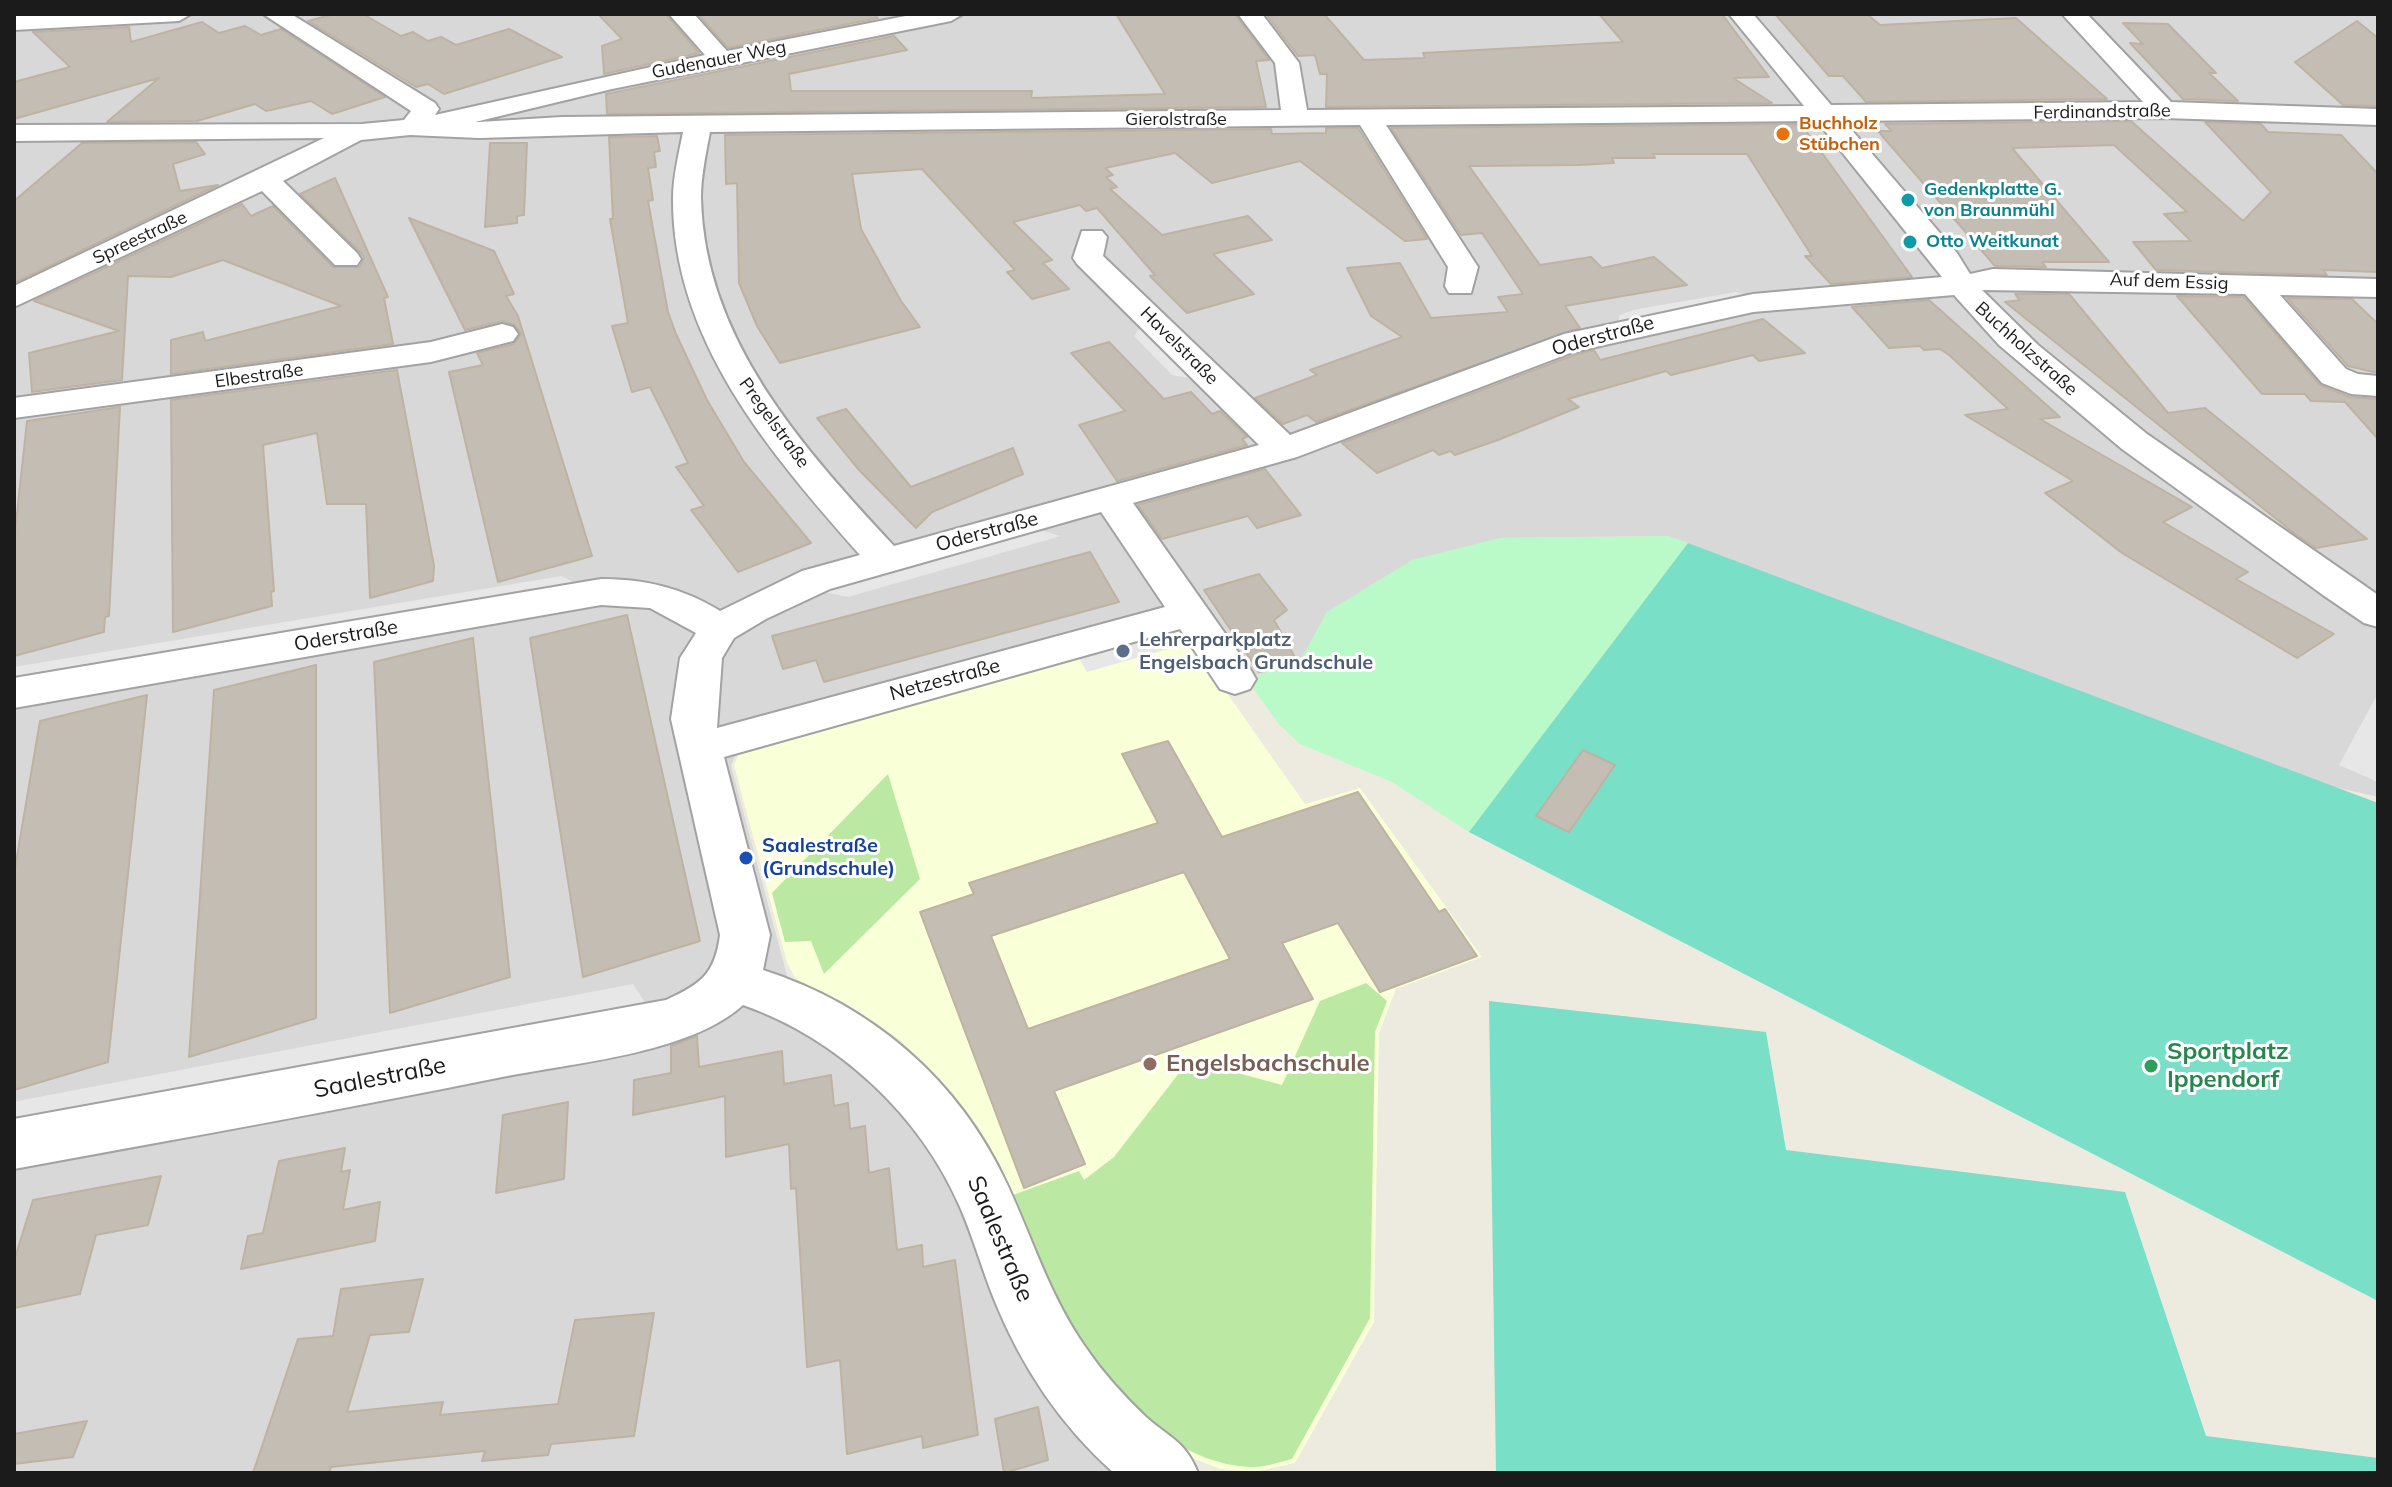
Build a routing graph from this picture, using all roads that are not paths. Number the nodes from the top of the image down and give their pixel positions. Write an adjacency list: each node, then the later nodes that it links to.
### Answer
1 (179, 14): 8 (street)
2 (275, 14): 16 (street)
3 (681, 14): 9 (street)
4 (951, 14): 9 (street, Gudenauer Weg)
5 (1250, 14): 15 (street)
6 (1741, 14): 12 (street, Buchholzstraße)
7 (2074, 14): 10 (street)
8 (14, 23)
9 (722, 60): 11 (street, Gudenauer Weg)
10 (2164, 110): 12 (street, Ferdinandstraße); 13 (street, Ferdinandstraße)
11 (489, 111): 16 (street, Gudenauer Weg); 18 (street, Gierolstraße)
12 (1827, 115): 14 (street, Gierolstraße); 27 (street, Buchholzstraße)
13 (2378, 117)
14 (1369, 119): 15 (street, Gierolstraße); 29 (street)
15 (1296, 120): 17 (street, Gierolstraße)
16 (417, 122): 18 (street, Gierolstraße); 22 (street, Gudenauer Weg)
17 (698, 125): 18 (street, Gierolstraße); 37 (street, Pregelstraße)
18 (525, 126)
19 (279, 131): 21 (street, Gudenauer Weg); 22 (street, Gudenauer Weg); 24 (street)
20 (14, 133): 21 (street, Gudenauer Weg)
21 (43, 133): 23 (street)
22 (355, 133): 24 (street, Spreestraße)
23 (14, 147)
24 (277, 173): 26 (street); 31 (street, Spreestraße)
25 (1092, 237): 35 (street, Havelstraße)
26 (346, 259)
27 (1960, 285): 28 (street, Auf dem Essig); 35 (street, Oderstraße); 39 (street, Buchholzstraße)
28 (2254, 285): 30 (street, Auf dem Essig); 33 (street)
29 (1460, 286)
30 (2378, 288)
31 (14, 298)
32 (502, 334): 34 (street, Elbestraße)
33 (2378, 386)
34 (14, 408)
35 (1284, 449): 36 (street, Oderstraße)
36 (1111, 499): 37 (street, Oderstraße); 38 (street)
37 (886, 560): 40 (street, Oderstraße)
38 (1190, 613): 41 (street); 43 (street, Netzestraße)
39 (2378, 614)
40 (719, 629): 42 (street, Oderstraße); 43 (street, Saalestraße)
41 (1235, 679)
42 (14, 693)
43 (700, 748): 44 (street, Saalestraße)
44 (733, 981): 45 (street, Saalestraße); 46 (street, Saalestraße)
45 (14, 1144)
46 (1166, 1473)

